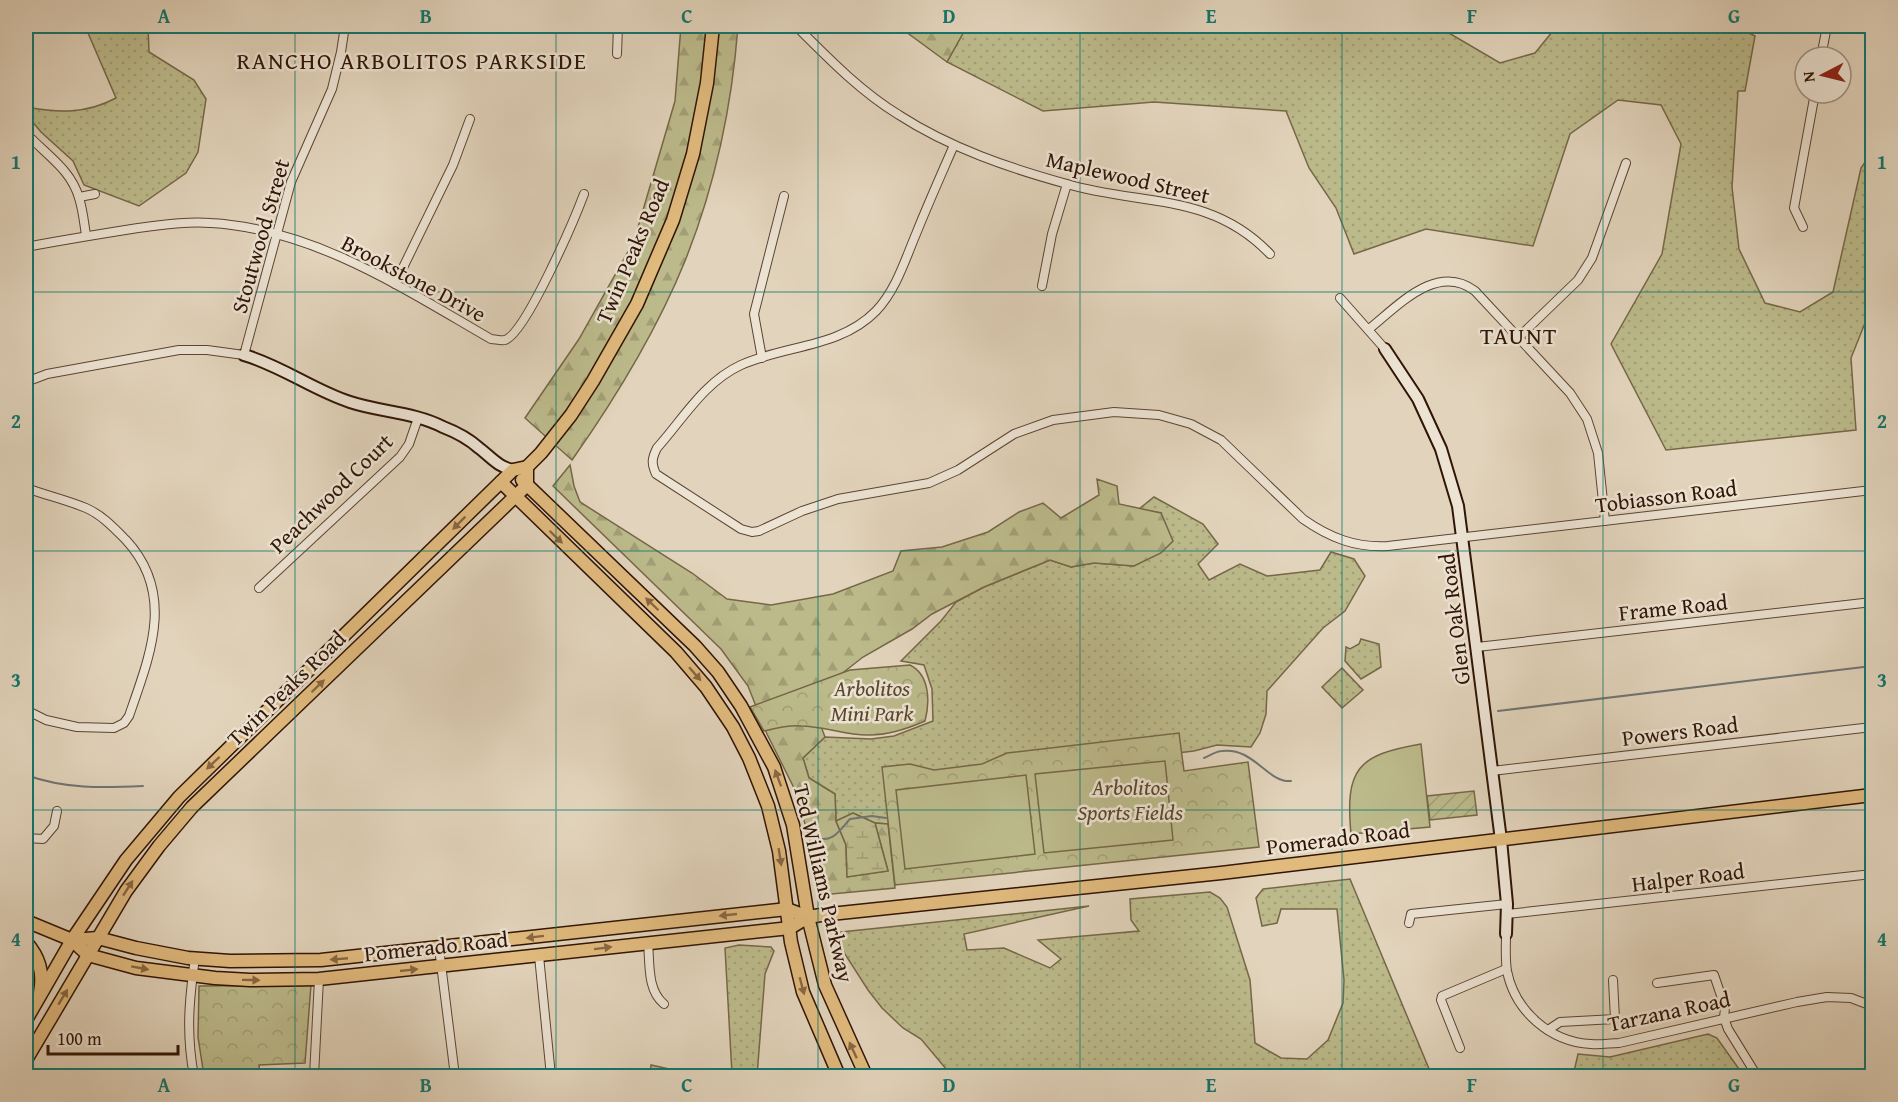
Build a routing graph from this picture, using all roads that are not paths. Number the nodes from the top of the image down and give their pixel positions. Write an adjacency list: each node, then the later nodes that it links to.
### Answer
1 (345, 26): 19 (street, Stoutwood Street)
2 (618, 26): 7 (street)
3 (713, 26): 33 (main road, Twin Peaks Road)
4 (796, 26): 11 (street, Maplewood Street)
5 (1827, 26): 6 (street)
6 (1823, 45)
7 (617, 54)
8 (1813, 105): 18 (street)
9 (470, 119): 23 (street)
10 (26, 133): 17 (street)
11 (954, 146): 13 (street, Maplewood Street); 30 (street)
12 (1626, 164): 27 (street)
13 (1067, 184): 22 (street, Maplewood Street); 24 (street)
14 (95, 194): 17 (street)
15 (584, 194): 23 (street, Brookstone Drive)
16 (784, 196): 30 (street)
17 (79, 197): 20 (street)
18 (1803, 227)
19 (277, 234): 20 (street, Brookstone Drive); 23 (street, Brookstone Drive); 29 (street, Stoutwood Street)
20 (87, 235): 21 (street, Brookstone Drive)
21 (26, 247)
22 (1270, 254)
23 (395, 284)
24 (1042, 286)
25 (1340, 298): 26 (street, Glen Oak Road)
26 (1369, 329): 27 (street); 28 (street, Glen Oak Road)
27 (1519, 336): 40 (street)
28 (1385, 348): 41 (street, Glen Oak Road)
29 (244, 354): 31 (street); 32 (street)
30 (762, 358): 41 (street, Tobiasson Road)
31 (26, 381)
32 (418, 418): 34 (street); 42 (street, Peachwood Court)
33 (527, 467): 34 (main road); 36 (main road)
34 (507, 469): 35 (main road, Twin Peaks Road); 36 (main road, Ted Williams Parkway)
35 (501, 482): 39 (main road, Ted Williams Parkway); 44 (main road, Twin Peaks Road, one-way to 44)
36 (527, 485): 39 (main road, Twin Peaks Road); 57 (main road, Ted Williams Parkway, one-way to 36)
37 (26, 488): 46 (street)
38 (1872, 490): 40 (street, Tobiasson Road)
39 (515, 496): 47 (main road, Twin Peaks Road, one-way to 39); 55 (main road, Ted Williams Parkway, one-way to 55)
40 (1605, 521): 41 (street, Tobiasson Road)
41 (1464, 537): 45 (street, Glen Oak Road)
42 (259, 588)
43 (1872, 602): 45 (street, Frame Road)
44 (352, 628): 47 (main road); 63 (main road, Twin Peaks Road, one-way to 63)
45 (1477, 648): 49 (street, Glen Oak Road)
46 (26, 710)
47 (276, 727): 62 (main road, Twin Peaks Road, one-way to 47)
48 (1872, 727): 49 (street, Powers Road)
49 (1492, 771): 53 (street, Glen Oak Road)
50 (1872, 795): 53 (main road, Pomerado Road)
51 (57, 811): 52 (street)
52 (26, 838)
53 (1501, 840): 56 (street, Glen Oak Road); 57 (main road, Pomerado Road)
54 (1872, 874): 56 (street, Halper Road)
55 (787, 909): 57 (main road, Pomerado Road); 60 (main road, Ted Williams Parkway); 66 (main road, Pomerado Road, one-way to 66)
56 (1507, 909): 59 (street, Halper Road); 61 (street, Glen Oak Road)
57 (808, 917): 60 (main road, Pomerado Road); 89 (main road, Ted Williams Parkway, one-way to 57)
58 (26, 921): 63 (main road, Pomerado Road)
59 (1409, 923)
60 (790, 928): 65 (main road, Pomerado Road); 88 (main road, Ted Williams Parkway, one-way to 88)
61 (1506, 934): 71 (street, Glen Oak Road)
62 (98, 938): 63 (main road, Pomerado Road); 67 (main road, Twin Peaks Road); 69 (main road, Pomerado Road)
63 (72, 940): 67 (main road, Pomerado Road); 76 (main road, Twin Peaks Road)
64 (26, 942): 76 (main road)
65 (648, 943): 68 (main road, Pomerado Road, one-way to 65); 77 (street)
66 (439, 948): 69 (main road, Pomerado Road, one-way to 69); 70 (street)
67 (88, 955): 72 (main road, Pomerado Road, one-way to 72); 83 (main road, Twin Peaks Road, one-way to 67)
68 (539, 956): 70 (main road, Pomerado Road); 87 (street)
69 (195, 958): 72 (street)
70 (441, 966): 73 (main road, Pomerado Road, one-way to 70); 86 (street)
71 (1506, 969): 81 (street, Tarzana Road); 82 (street)
72 (192, 975): 73 (main road, Pomerado Road, one-way to 73); 84 (street)
73 (319, 979): 85 (street)
74 (1613, 980): 81 (street)
75 (1657, 984): 79 (street)
76 (39, 997): 80 (main road, Twin Peaks Road)
77 (664, 1004)
78 (1872, 1006): 79 (street, Tarzana Road)
79 (1724, 1018): 81 (street, Tarzana Road); 90 (street)
80 (26, 1020)
81 (1548, 1030)
82 (1460, 1048)
83 (26, 1060)
84 (194, 1077)
85 (314, 1077)
86 (455, 1077)
87 (551, 1077)
88 (839, 1077)
89 (866, 1077)
90 (1757, 1077)

